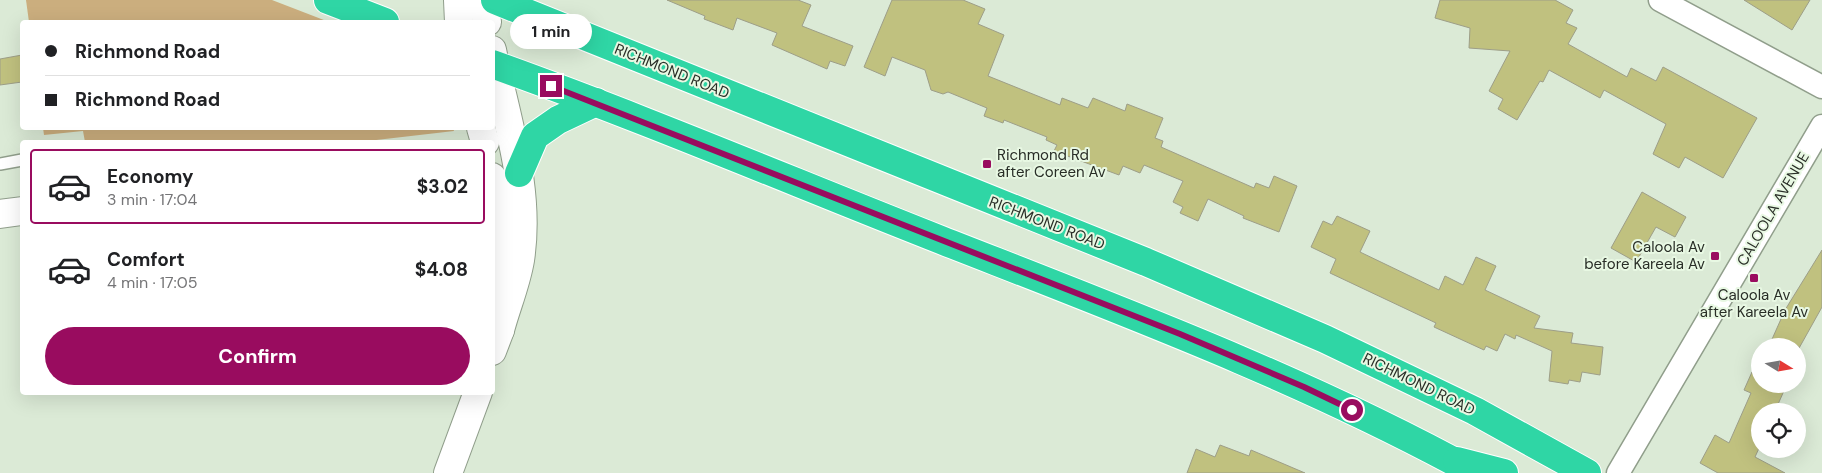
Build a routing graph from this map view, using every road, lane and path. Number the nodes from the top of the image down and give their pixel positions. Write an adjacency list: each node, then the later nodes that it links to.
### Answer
1 (328, 0): 7 (highway)
2 (458, 0): 8 (street)
3 (483, 0): 9 (street)
4 (495, 0): 10 (highway, RICHMOND ROAD)
5 (539, 0): 10 (highway)
6 (1660, 0): 12 (street)
7 (380, 20)
8 (459, 20)
9 (487, 20)
10 (562, 27): 27 (highway, RICHMOND ROAD)
11 (495, 60): 14 (highway)
12 (1822, 87)
13 (495, 98): 18 (street)
14 (596, 102): 18 (highway); 23 (highway)
15 (1822, 126): 28 (street, CALOOLA AVENUE)
16 (20, 160): 17 (lane)
17 (0, 164)
18 (499, 177): 21 (street)
19 (20, 210): 20 (street)
20 (0, 214)
21 (496, 340)
22 (477, 395): 24 (street)
23 (1448, 458): 25 (highway); 26 (highway)
24 (448, 473)
25 (1475, 473)
26 (1504, 473)
27 (1587, 473)
28 (1618, 473)

